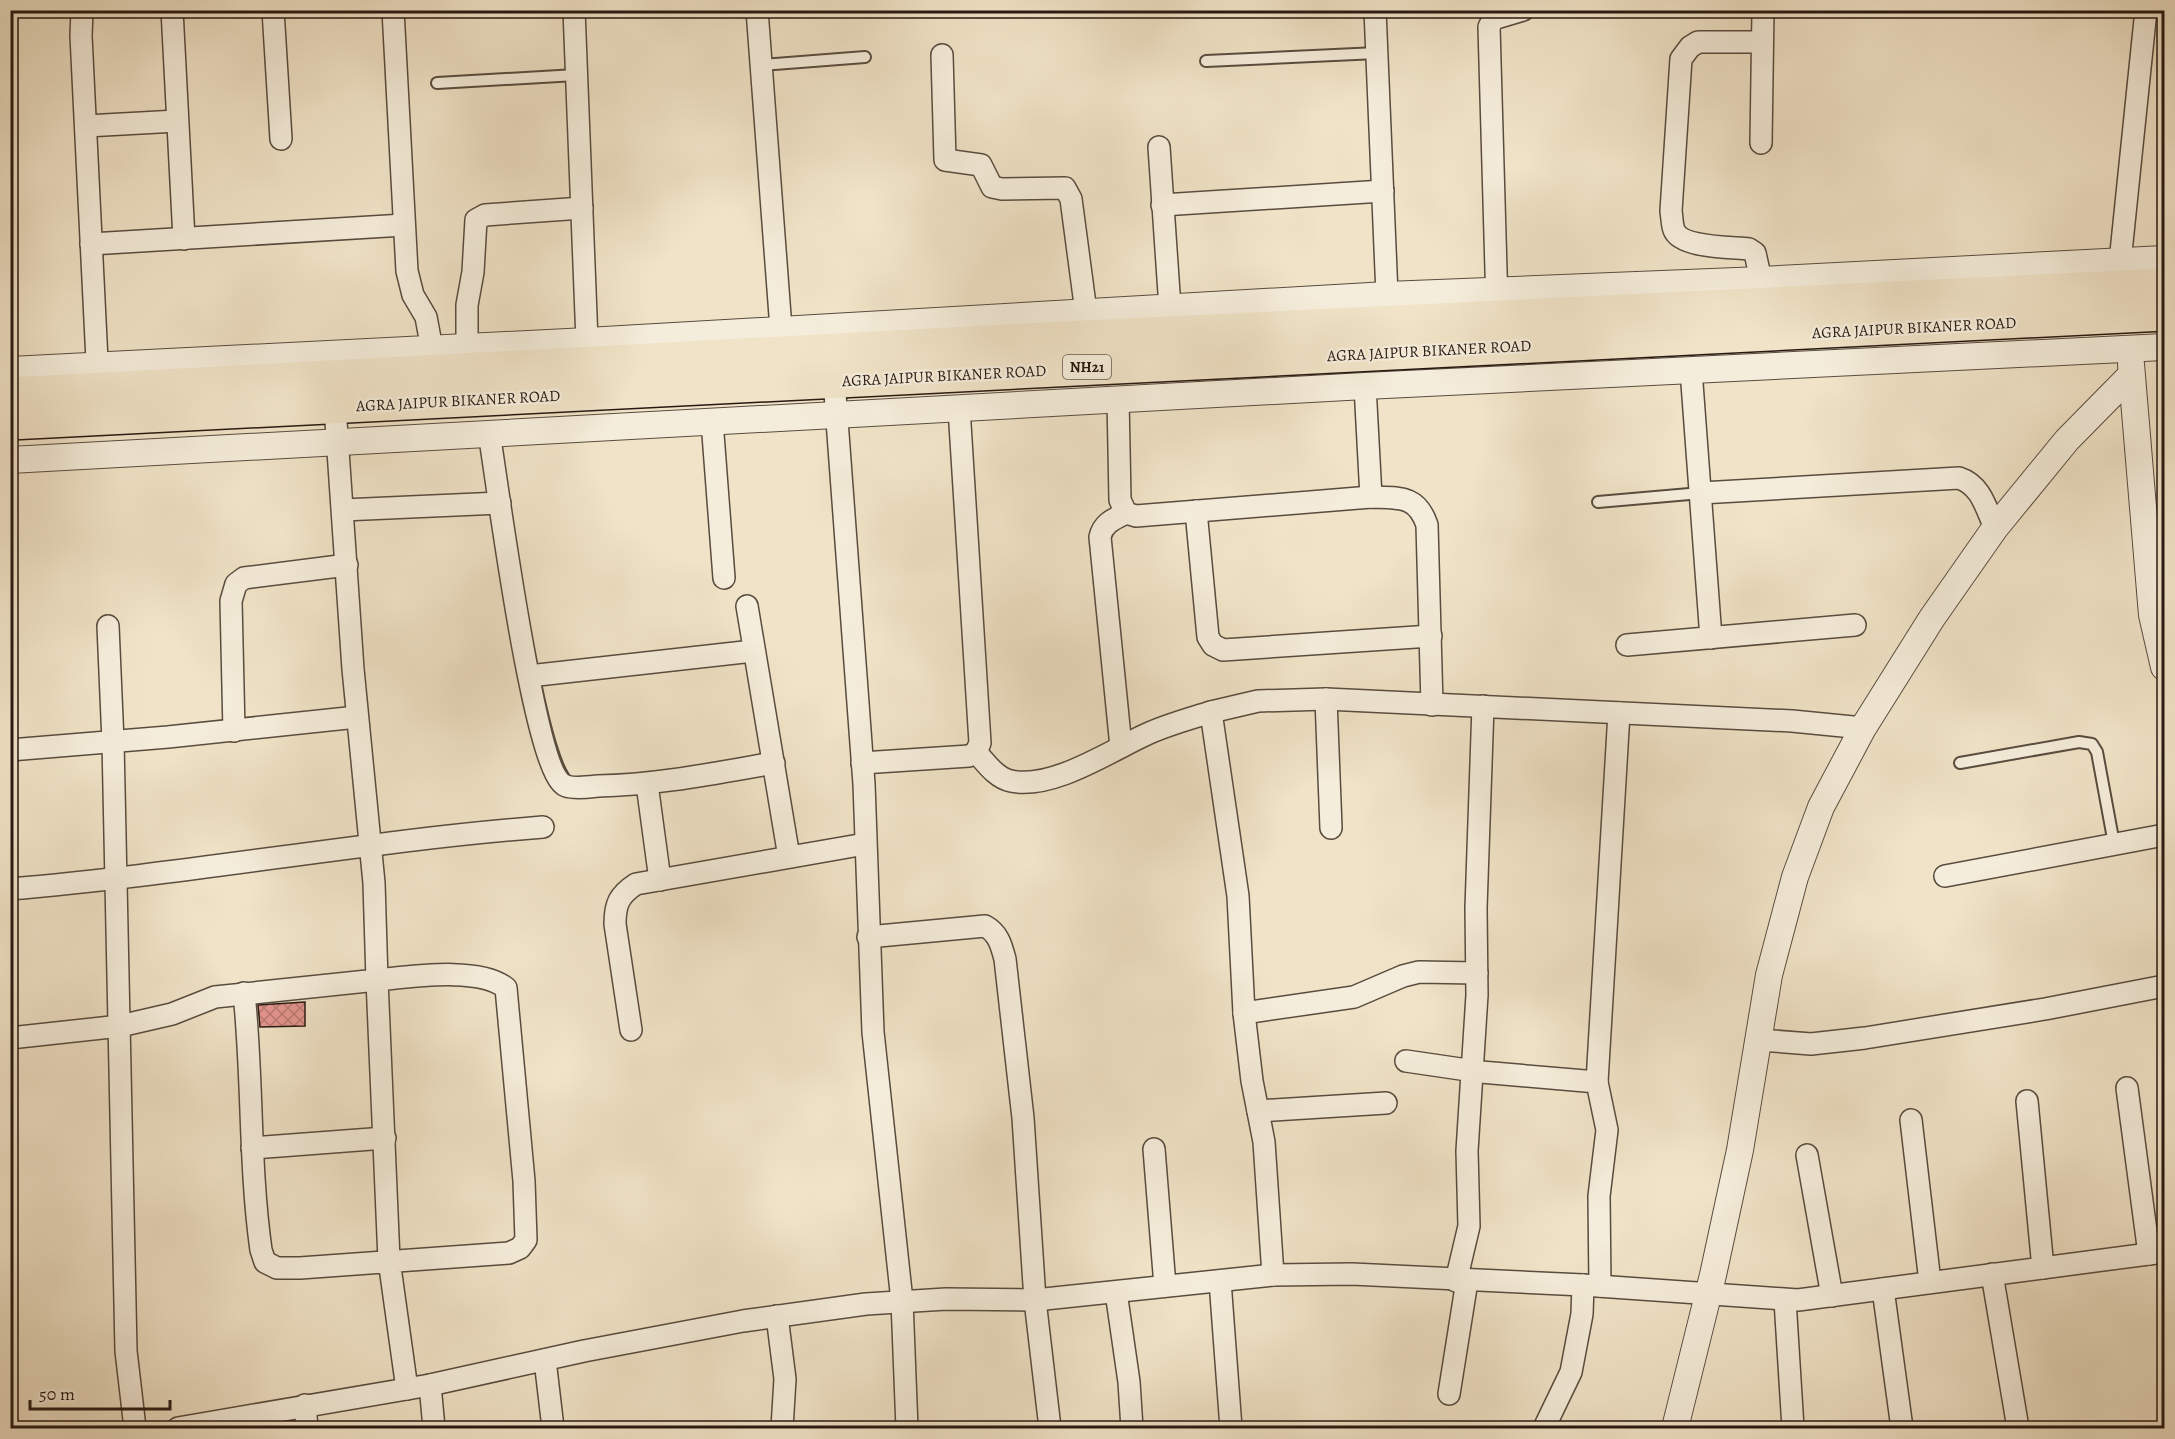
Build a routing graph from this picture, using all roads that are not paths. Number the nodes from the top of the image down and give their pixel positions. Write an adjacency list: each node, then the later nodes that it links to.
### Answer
1 (82, 10): 20 (street)
2 (172, 10): 19 (street)
3 (273, 10): 21 (street)
4 (393, 10): 27 (street)
5 (574, 10): 17 (street)
6 (757, 10): 16 (street)
7 (1375, 10): 12 (street)
8 (1523, 10): 35 (street)
9 (1763, 10): 11 (street)
10 (2146, 10): 33 (street)
11 (1762, 42): 22 (street); 31 (street)
12 (1377, 53): 15 (lane); 24 (street)
13 (942, 55): 37 (street)
14 (865, 57): 16 (lane)
15 (1206, 61)
16 (761, 65): 39 (street)
17 (576, 75): 18 (lane); 26 (street)
18 (437, 83)
19 (177, 121): 20 (street); 28 (street)
20 (86, 126): 29 (street)
21 (280, 139)
22 (1761, 143)
23 (1159, 147): 25 (street)
24 (1383, 191): 25 (street); 34 (street)
25 (1162, 205): 36 (street)
26 (582, 208): 40 (street); 41 (street)
27 (404, 225): 28 (street); 42 (street)
28 (184, 239): 29 (street)
29 (92, 244): 47 (street)
30 (2164, 259): 33 (street)
31 (1761, 280): 33 (street); 35 (street)
32 (2164, 285): 33 (highway, AGRA JAIPUR BIKANER ROAD / NH21)
33 (2126, 288): 35 (highway, AGRA JAIPUR BIKANER ROAD / NH21); 38 (highway, AGRA JAIPUR BIKANER ROAD / NH21); 44 (street); 48 (highway, AGRA JAIPUR BIKANER ROAD / NH21)
34 (1387, 295): 35 (street); 36 (street)
35 (1496, 304): 47 (highway, AGRA JAIPUR BIKANER ROAD / NH21)
36 (1170, 308): 37 (street)
37 (1086, 312): 39 (street)
38 (2164, 314)
39 (781, 328): 40 (street)
40 (587, 341): 41 (street)
41 (467, 346): 42 (street)
42 (432, 348): 47 (street)
43 (2164, 348): 44 (street)
44 (2131, 362): 46 (street); 67 (street); 77 (street)
45 (10, 370): 47 (street)
46 (1691, 370): 49 (street); 60 (street)
47 (98, 377): 50 (highway, AGRA JAIPUR BIKANER ROAD / NH21)
48 (834, 380): 52 (highway, AGRA JAIPUR BIKANER ROAD / NH21); 54 (street)
49 (1365, 386): 51 (street); 61 (street)
50 (10, 394)
51 (1118, 399): 53 (street); 66 (street)
52 (335, 407): 56 (highway, AGRA JAIPUR BIKANER ROAD / NH21); 58 (street)
53 (959, 408): 54 (street); 90 (street)
54 (838, 414): 55 (street); 93 (street)
55 (712, 421): 57 (street); 69 (street)
56 (10, 423)
57 (489, 433): 58 (street); 63 (street)
58 (337, 444): 59 (street); 64 (street)
59 (10, 460)
60 (1701, 493): 62 (lane); 67 (street); 74 (street)
61 (1371, 497): 65 (street); 73 (street)
62 (1598, 502)
63 (500, 503): 64 (street); 78 (street)
64 (343, 510): 68 (street)
65 (1197, 511): 66 (street); 73 (street)
66 (1126, 513): 88 (street)
67 (1995, 528): 85 (street)
68 (347, 565): 84 (street); 86 (street)
69 (724, 578)
70 (747, 606): 76 (street)
71 (1855, 625): 74 (street)
72 (108, 626): 87 (street)
73 (1431, 636): 80 (street)
74 (1711, 638): 75 (street)
75 (1626, 645)
76 (753, 651): 78 (street); 92 (street)
77 (2164, 667)
78 (529, 676): 94 (street)
79 (1326, 699): 80 (street); 82 (street); 96 (street)
80 (1432, 705): 81 (street)
81 (1483, 706): 83 (street); 107 (street)
82 (1211, 712): 88 (street); 111 (street)
83 (1619, 713): 85 (street); 118 (street)
84 (357, 717): 86 (street); 98 (street)
85 (1863, 728): 115 (street)
86 (234, 731): 87 (street)
87 (113, 741): 89 (street); 103 (street)
88 (1121, 747): 90 (street)
89 (10, 750)
90 (976, 752): 93 (street)
91 (1960, 763): 100 (lane)
92 (774, 764): 94 (street); 101 (street)
93 (862, 764): 99 (street)
94 (647, 784): 104 (street)
95 (543, 827): 98 (street)
96 (1331, 828)
97 (2164, 835): 100 (street)
98 (370, 844): 103 (street); 108 (street)
99 (865, 844): 101 (street); 106 (street)
100 (2114, 844): 102 (street)
101 (789, 857): 104 (street)
102 (1945, 876)
103 (115, 879): 105 (street); 112 (street)
104 (660, 880): 113 (street)
105 (10, 889)
106 (868, 937): 142 (street); 144 (street)
107 (1477, 973): 111 (street); 117 (street)
108 (377, 980): 110 (street); 124 (street); 129 (street)
109 (2164, 986): 115 (street)
110 (244, 993): 112 (street); 125 (street)
111 (1244, 1013): 122 (street)
112 (120, 1026): 114 (street); 151 (street)
113 (631, 1030)
114 (10, 1038)
115 (1760, 1040): 140 (street)
116 (1406, 1061): 117 (street)
117 (1473, 1070): 118 (street); 134 (street)
118 (1597, 1082): 136 (street)
119 (2127, 1088): 128 (street)
120 (2027, 1101): 130 (street)
121 (1386, 1102): 122 (street)
122 (1258, 1111): 132 (street)
123 (1911, 1120): 135 (street)
124 (385, 1138): 125 (street); 129 (street)
125 (252, 1148): 129 (street)
126 (1154, 1149): 137 (street)
127 (1807, 1155): 141 (street)
128 (2157, 1253): 130 (street)
129 (389, 1260): 148 (street)
130 (2043, 1268): 131 (street)
131 (1992, 1274): 135 (street); 165 (street)
132 (1273, 1275): 133 (street); 134 (street)
133 (1220, 1281): 137 (street); 160 (street)
134 (1461, 1281): 136 (street); 149 (street)
135 (1930, 1282): 138 (street)
136 (1591, 1285): 140 (street); 161 (street)
137 (1165, 1286): 139 (street)
138 (1883, 1289): 141 (street); 164 (street)
139 (1116, 1292): 142 (street); 159 (street)
140 (1708, 1296): 143 (street); 162 (street)
141 (1832, 1296): 143 (street)
142 (1035, 1300): 144 (street); 158 (street)
143 (1785, 1300): 163 (street)
144 (902, 1301): 145 (street); 157 (street)
145 (777, 1316): 146 (street); 156 (street)
146 (545, 1360): 147 (street); 155 (street)
147 (430, 1385): 148 (street); 154 (street)
148 (407, 1389): 150 (street)
149 (1449, 1395)
150 (305, 1405): 152 (street); 153 (street)
151 (135, 1428)
152 (179, 1428)
153 (307, 1428)
154 (434, 1428)
155 (553, 1428)
156 (782, 1428)
157 (907, 1428)
158 (1050, 1428)
159 (1132, 1428)
160 (1230, 1428)
161 (1544, 1428)
162 (1675, 1428)
163 (1793, 1428)
164 (1902, 1428)
165 (2018, 1428)

